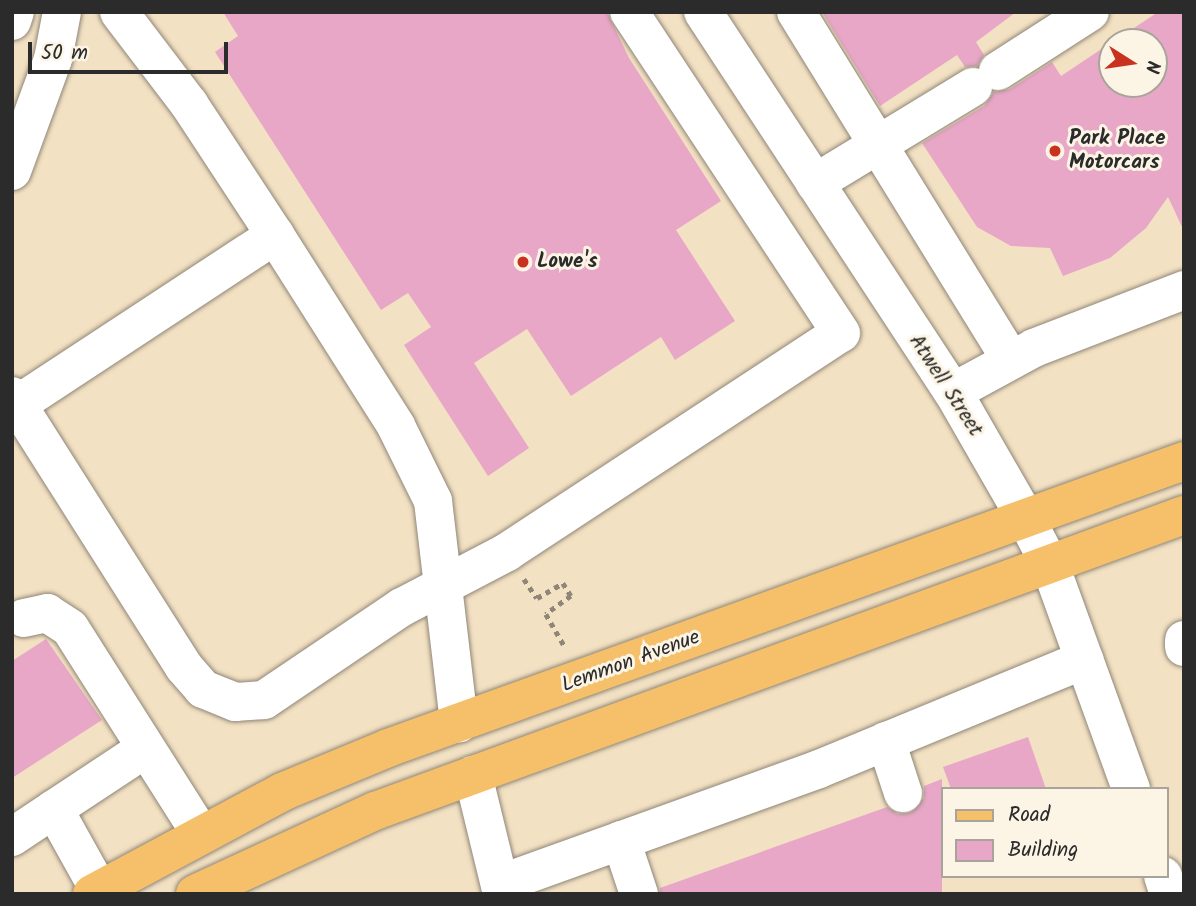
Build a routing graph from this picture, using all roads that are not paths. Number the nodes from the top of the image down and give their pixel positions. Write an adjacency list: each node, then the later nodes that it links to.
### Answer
1 (15, 12): 8 (street)
2 (62, 12): 10 (street)
3 (119, 12): 12 (street)
4 (629, 12): 15 (street)
5 (703, 12): 11 (street, Atwell Street)
6 (796, 12): 9 (street)
7 (1090, 12): 9 (street)
8 (12, 21)
9 (880, 146): 11 (street); 16 (street)
10 (12, 171)
11 (815, 183): 14 (street, Atwell Street)
12 (275, 236): 18 (street); 23 (street)
13 (1184, 290): 16 (street)
14 (892, 306): 15 (street); 17 (street, Atwell Street)
15 (841, 333): 23 (street)
16 (1011, 360): 17 (street)
17 (953, 392): 21 (street, Atwell Street)
18 (14, 403): 23 (street)
19 (1184, 461): 21 (main road, Lemmon Avenue)
20 (1184, 515): 22 (main road)
21 (1026, 519): 22 (street, Atwell Street); 28 (main road, Lemmon Avenue)
22 (1049, 565): 27 (street, Atwell Street); 31 (main road)
23 (444, 585): 28 (street)
24 (16, 615): 30 (street)
25 (1184, 640): 26 (street)
26 (1184, 647)
27 (1084, 660): 29 (street); 32 (street, Atwell Street)
28 (459, 723): 31 (main road); 35 (main road, Lemmon Avenue)
29 (886, 741): 33 (street); 37 (street)
30 (146, 748): 34 (street); 35 (street)
31 (473, 775): 38 (street); 40 (main road)
32 (1130, 787)
33 (903, 793)
34 (54, 809): 36 (street); 39 (street)
35 (200, 833): 39 (main road, Lemmon Avenue)
36 (12, 837)
37 (621, 840): 38 (street); 41 (street)
38 (501, 889)
39 (97, 892)
40 (195, 894)
41 (639, 894)

